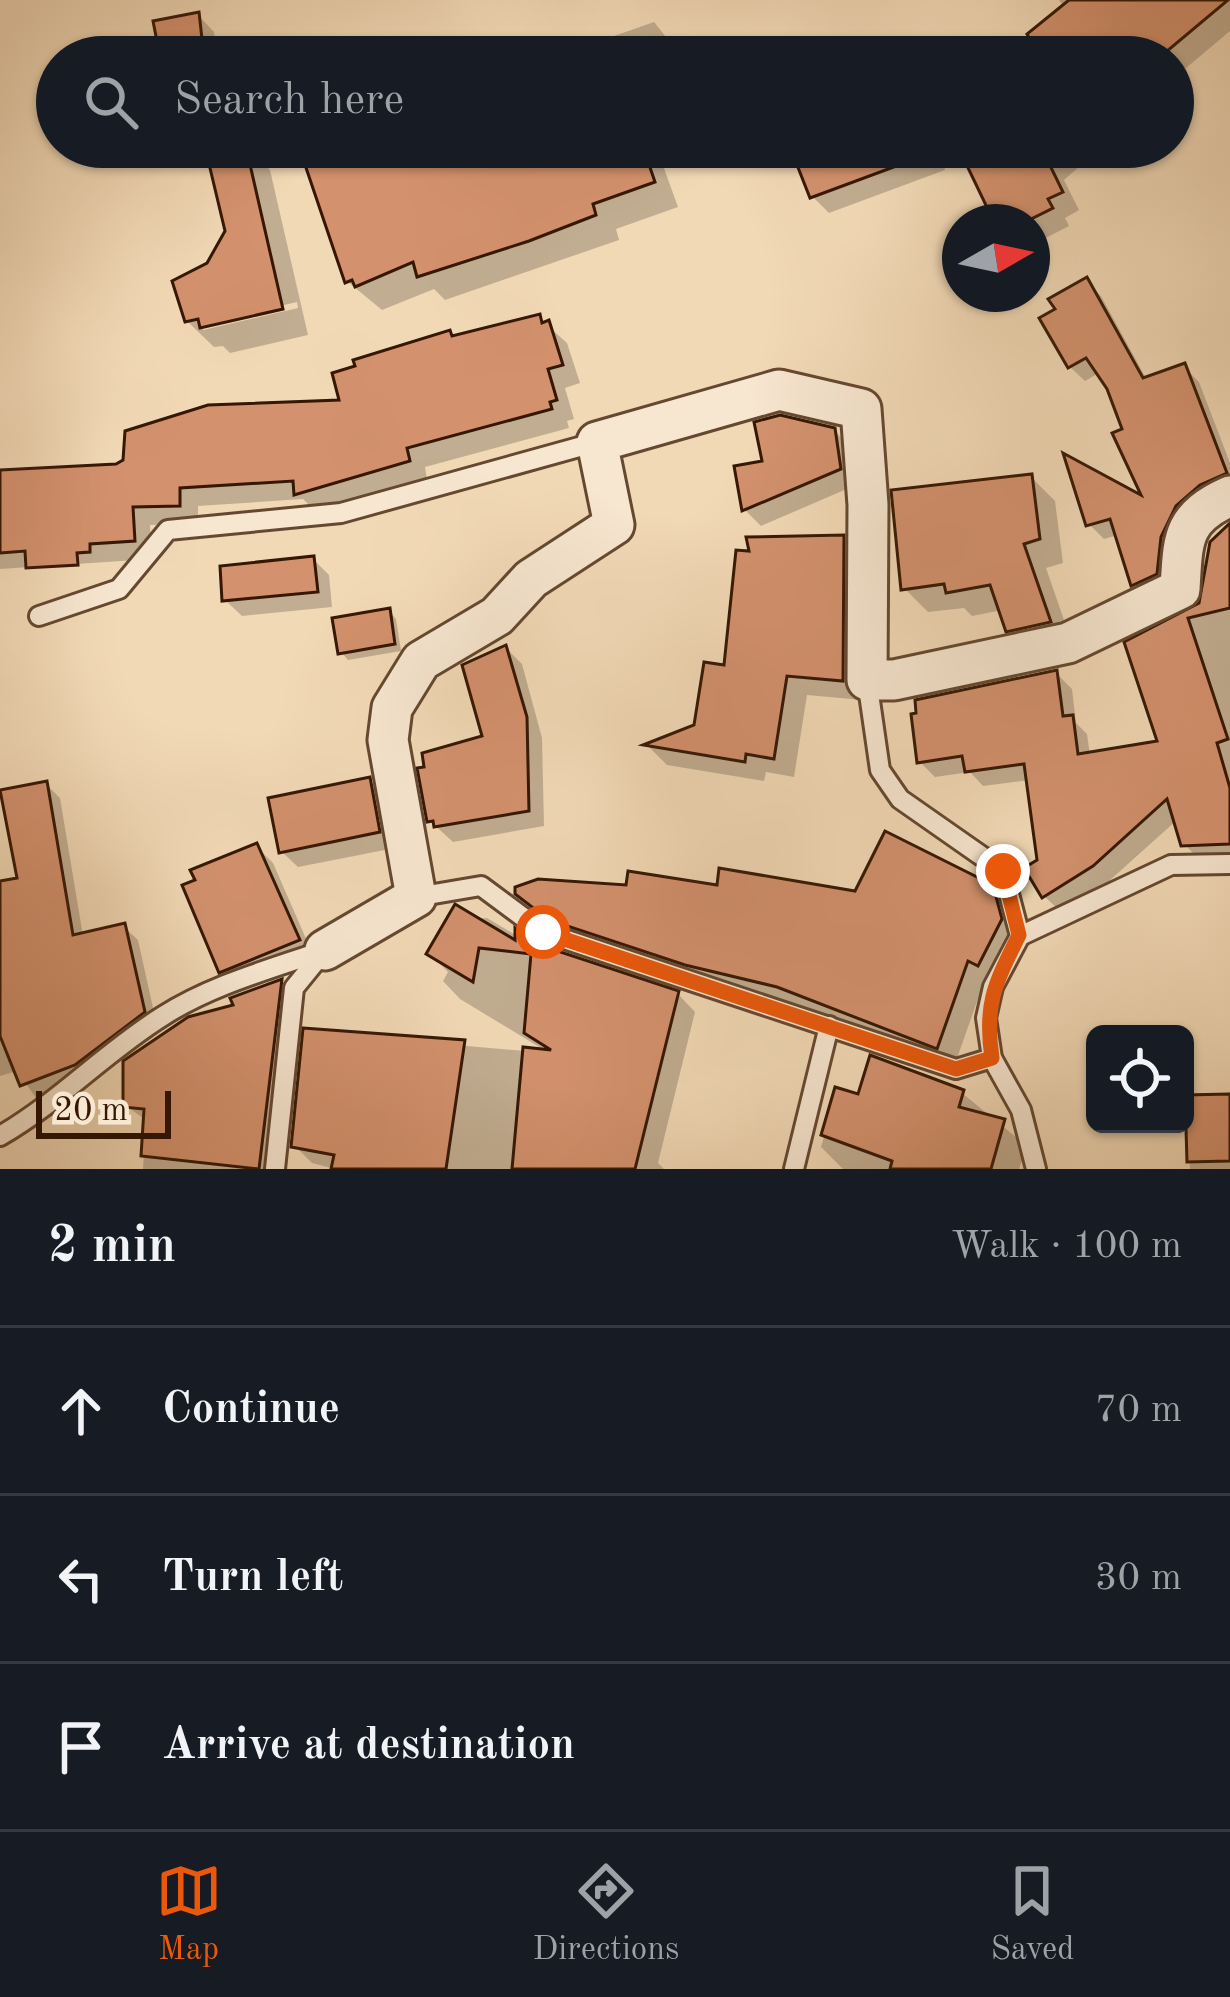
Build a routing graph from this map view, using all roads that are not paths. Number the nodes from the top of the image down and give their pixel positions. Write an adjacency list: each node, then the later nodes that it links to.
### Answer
1 (597, 442): 3 (lane); 4 (street); 6 (street)
2 (1230, 496): 4 (street)
3 (38, 616)
4 (867, 680): 7 (lane)
5 (1230, 863): 7 (lane)
6 (416, 897): 8 (street); 9 (lane)
7 (1019, 935): 10 (lane)
8 (325, 950): 11 (lane); 12 (lane)
9 (829, 1026): 10 (lane); 13 (lane)
10 (992, 1058): 14 (lane)
11 (0, 1136)
12 (275, 1169)
13 (794, 1169)
14 (1036, 1169)

